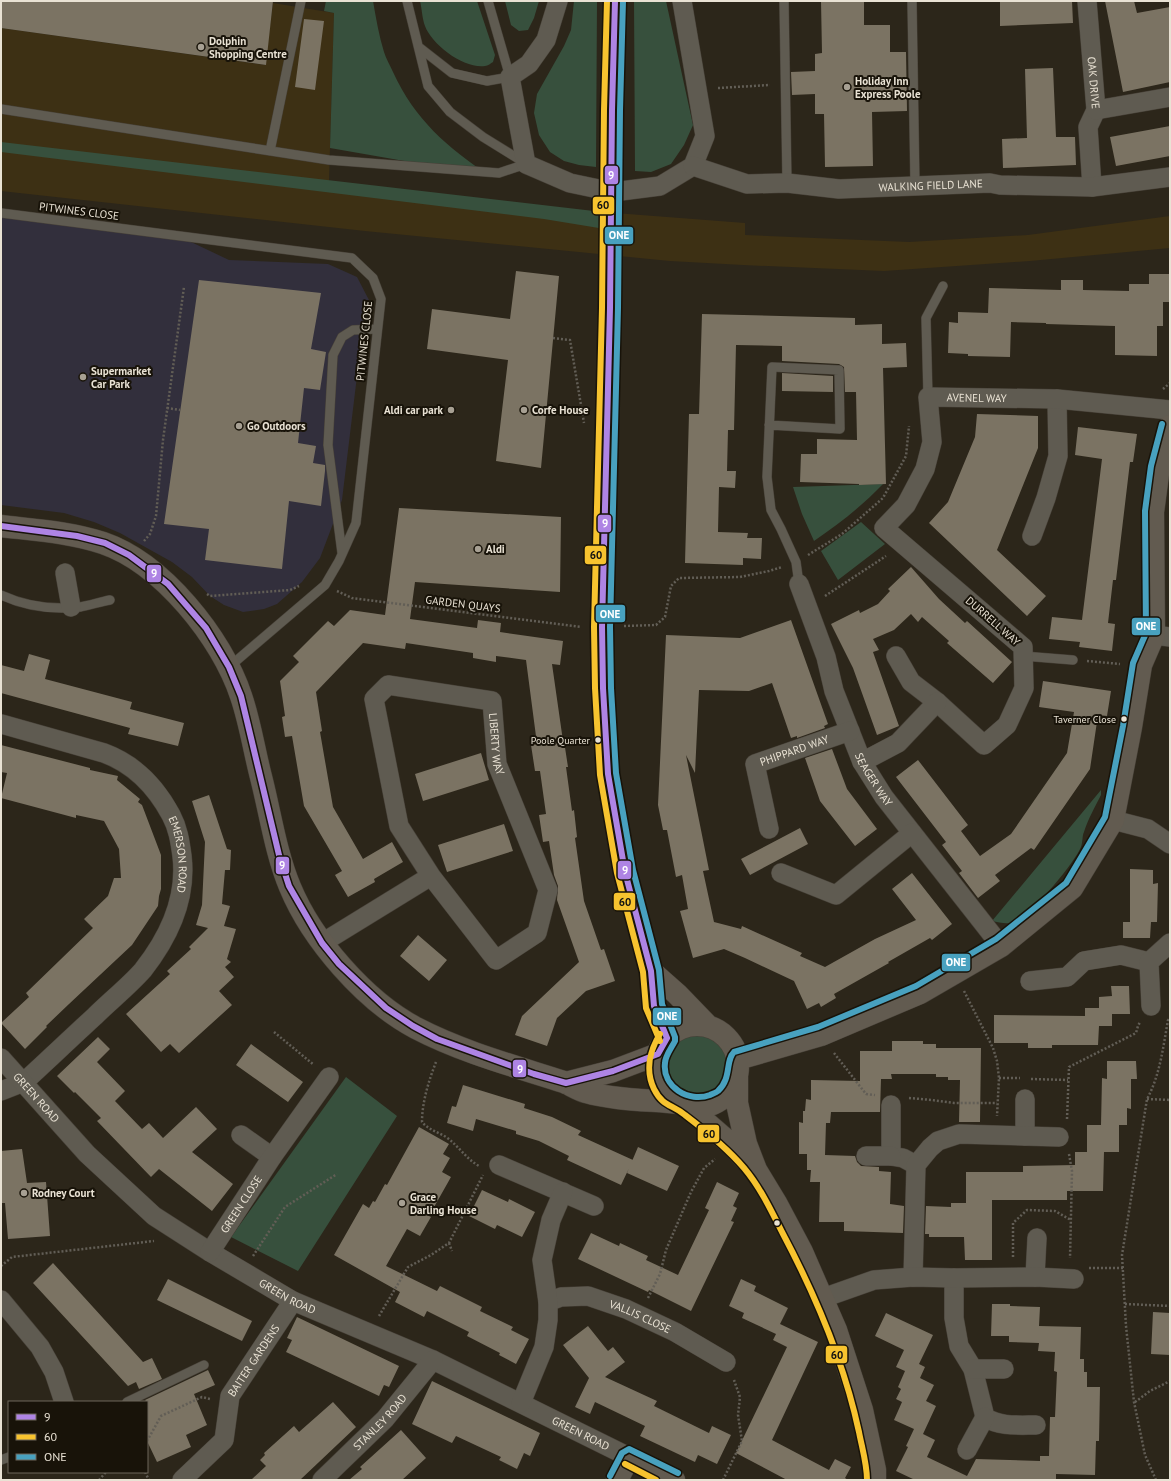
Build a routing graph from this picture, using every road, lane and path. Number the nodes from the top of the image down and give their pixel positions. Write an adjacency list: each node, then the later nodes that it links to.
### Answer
1 (301, 1): 17 (lane)
2 (407, 1): 10 (lane)
3 (488, 1): 11 (lane)
4 (558, 1): 11 (street)
5 (615, 1): 39 (street, bridge)
6 (682, 1): 19 (street)
7 (784, 1): 12 (lane)
8 (912, 1): 22 (lane)
9 (1087, 1): 16 (street, OAK DRIVE)
10 (420, 48): 11 (lane); 18 (lane)
11 (510, 77): 18 (street)
12 (785, 84): 13 (path); 21 (lane)
13 (718, 96)
14 (1170, 97): 16 (street)
15 (1, 109): 17 (lane)
16 (1096, 110): 23 (street, OAK DRIVE)
17 (270, 151): 18 (lane)
18 (526, 164): 19 (street)
19 (693, 166): 21 (street, WALKING FIELD LANE)
20 (1170, 177): 23 (street, WALKING FIELD LANE)
21 (787, 183): 22 (street, WALKING FIELD LANE)
22 (915, 186): 23 (street, WALKING FIELD LANE)
23 (1092, 187)
24 (1, 213): 27 (lane, PITWINES CLOSE)
25 (943, 286): 31 (lane)
26 (184, 287): 33 (path)
27 (378, 329): 44 (lane, PITWINES CLOSE); 44 (lane)
28 (553, 338): 39 (path)
29 (1170, 383): 30 (path)
30 (1160, 391)
31 (928, 398): 32 (street, AVENEL WAY); 42 (street, DURRELL WAY)
32 (1057, 399): 35 (street, AVENEL WAY); 41 (street)
33 (167, 408): 34 (path); 43 (path)
34 (180, 410)
35 (1170, 410)
36 (909, 419): 45 (path, GARDEN QUAYS)
37 (769, 425): 37 (lane); 45 (lane)
38 (1170, 426): 55 (street)
39 (607, 431): 54 (street)
40 (1, 526): 60 (street)
41 (1032, 536)
42 (903, 544): 53 (path); 57 (street, DURRELL WAY)
43 (141, 545)
44 (343, 554): 48 (lane, PITWINES CLOSE)
45 (796, 562): 47 (lane); 54 (path, GARDEN QUAYS)
46 (65, 574): 52 (street)
47 (799, 584): 53 (street, SEAGER WAY)
48 (325, 585): 49 (path, GARDEN QUAYS); 54 (path, GARDEN QUAYS); 60 (lane, PITWINES CLOSE)
49 (203, 592)
50 (1, 595): 52 (lane)
51 (110, 600): 52 (lane)
52 (71, 607)
53 (807, 607): 63 (street, SEAGER WAY)
54 (602, 627): 75 (street)
55 (1162, 636): 59 (street)
56 (896, 656): 61 (street, DURRELL WAY)
57 (1023, 656): 58 (lane); 61 (street, DURRELL WAY)
58 (1073, 660): 59 (path)
59 (1141, 665): 65 (street)
60 (229, 667): 72 (street)
61 (937, 702): 64 (street)
62 (1, 724): 91 (street, EMERSON ROAD)
63 (850, 731): 64 (street, SEAGER WAY); 66 (street, PHIPPARD WAY)
64 (862, 762): 67 (street, SEAGER WAY)
65 (1113, 820): 68 (street); 73 (street)
66 (769, 830)
67 (912, 833): 69 (street); 73 (street, SEAGER WAY)
68 (1170, 844)
69 (781, 873)
70 (431, 876): 70 (street, LIBERTY WAY); 72 (street)
71 (1170, 942): 74 (street)
72 (322, 943): 82 (street)
73 (1001, 946): 76 (street)
74 (1150, 962): 77 (street); 78 (street)
75 (651, 971): 79 (street); 83 (street)
76 (955, 973): 81 (street); 87 (path)
77 (1030, 981)
78 (1152, 1006): 90 (path); 95 (path)
79 (708, 1026): 83 (street); 85 (street)
80 (274, 1032): 86 (path)
81 (821, 1035): 85 (street); 97 (path)
82 (445, 1041): 92 (street); 116 (path)
83 (662, 1046): 92 (street); 99 (street)
84 (1, 1058): 91 (street, GREEN ROAD)
85 (738, 1068): 99 (street); 110 (street)
86 (329, 1077): 107 (street, GREEN CLOSE)
87 (999, 1078): 88 (path); 98 (path)
88 (1022, 1078)
89 (1030, 1079): 90 (path)
90 (1068, 1080): 103 (path)
91 (24, 1082): 93 (street); 114 (street, GREEN ROAD)
92 (566, 1083): 99 (street)
93 (1, 1091)
94 (1025, 1099): 102 (street)
95 (1147, 1099): 96 (path); 120 (path)
96 (1170, 1100)
97 (891, 1101): 98 (path); 106 (street)
98 (997, 1103): 101 (path)
99 (683, 1104): 104 (street)
100 (241, 1135): 107 (street)
101 (996, 1135): 102 (street); 109 (street)
102 (1026, 1136): 103 (street)
103 (1063, 1138): 125 (path)
104 (732, 1145): 110 (street); 132 (path)
105 (866, 1156): 106 (street)
106 (891, 1156): 109 (street)
107 (272, 1157): 118 (street, GREEN CLOSE)
108 (499, 1165): 112 (street)
109 (916, 1165): 122 (street)
110 (756, 1170): 126 (street)
111 (337, 1174): 121 (path)
112 (562, 1192): 113 (street); 129 (street)
113 (594, 1206)
114 (167, 1225): 118 (street, GREEN ROAD); 119 (path)
115 (1037, 1238): 124 (street)
116 (449, 1243): 117 (path); 133 (path)
117 (452, 1251)
118 (210, 1252): 121 (street, GREEN ROAD)
119 (1, 1266)
120 (1123, 1268): 125 (path); 130 (path)
121 (243, 1271): 128 (street, GREEN ROAD)
122 (913, 1277): 123 (street); 126 (street)
123 (954, 1278): 124 (street); 137 (street)
124 (1035, 1278): 125 (street)
125 (1074, 1279)
126 (823, 1298): 155 (street)
127 (1, 1300): 140 (street)
128 (292, 1301): 133 (street, GREEN ROAD); 144 (street, BAITER GARDENS)
129 (548, 1302): 132 (street, VALLIS CLOSE); 143 (street)
130 (1125, 1304): 131 (path); 142 (path)
131 (1170, 1306)
132 (639, 1315): 135 (street, VALLIS CLOSE)
133 (369, 1333): 134 (street, GREEN ROAD)
134 (434, 1360): 143 (street, GREEN ROAD); 151 (street, STANLEY ROAD)
135 (726, 1362): 154 (path)
136 (204, 1365): 141 (lane)
137 (973, 1369): 138 (street); 145 (street)
138 (1004, 1369)
139 (1170, 1381): 142 (path)
140 (64, 1401)
141 (129, 1401)
142 (1134, 1402): 156 (path)
143 (521, 1403): 149 (street, GREEN ROAD)
144 (229, 1406): 147 (path); 150 (street, BAITER GARDENS)
145 (985, 1417): 146 (street); 148 (street)
146 (1036, 1425)
147 (148, 1439)
148 (967, 1450)
149 (629, 1457): 152 (street); 153 (street)
150 (182, 1480)
151 (322, 1480)
152 (617, 1480)
153 (674, 1480)
154 (723, 1480)
155 (875, 1480)
156 (1156, 1480)

